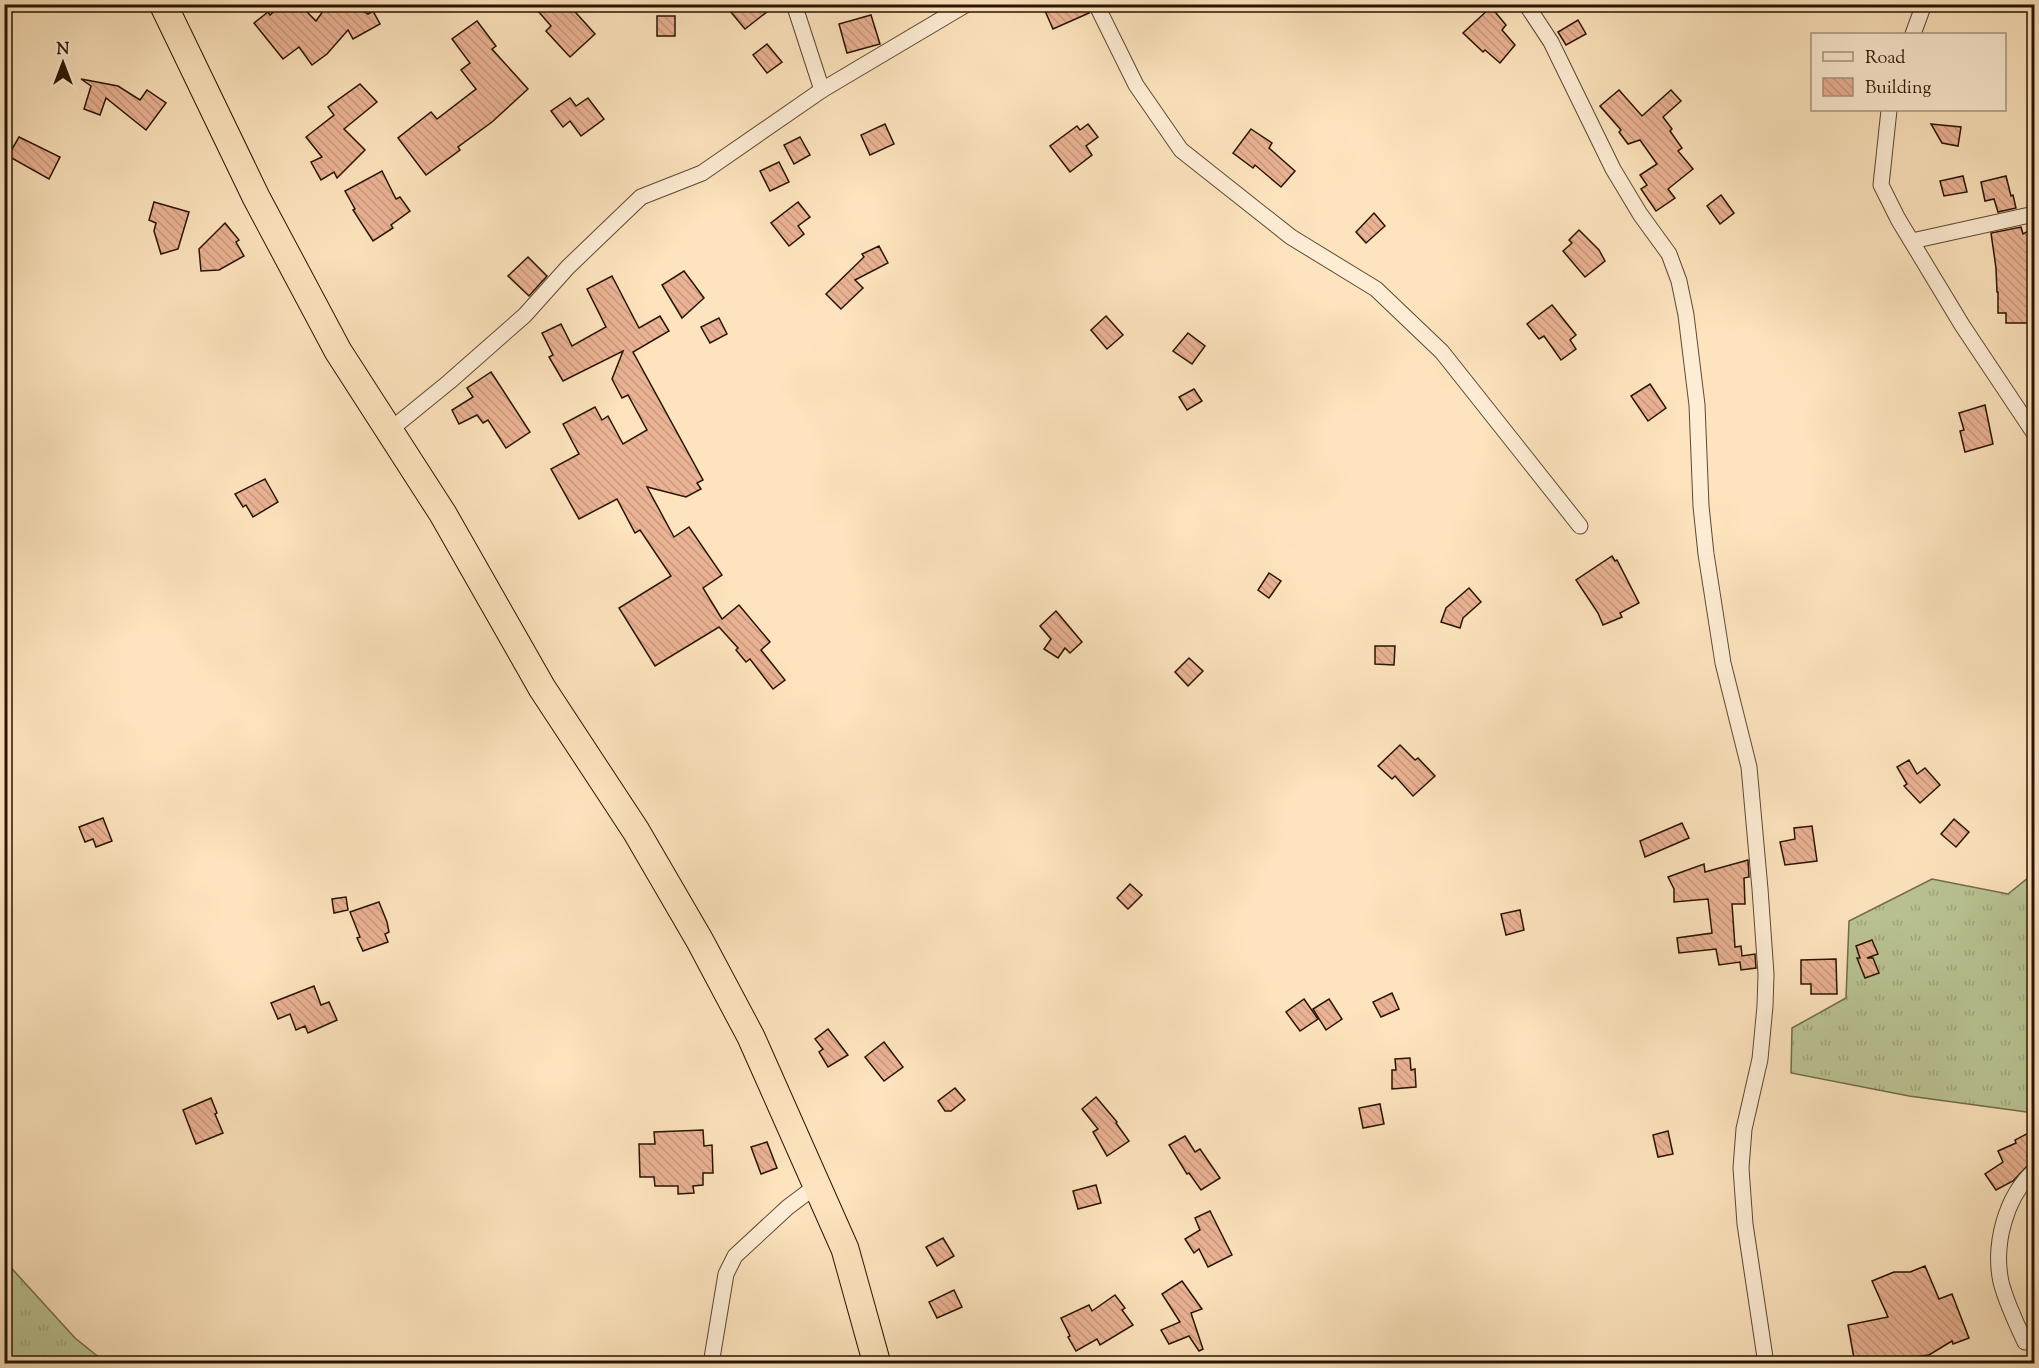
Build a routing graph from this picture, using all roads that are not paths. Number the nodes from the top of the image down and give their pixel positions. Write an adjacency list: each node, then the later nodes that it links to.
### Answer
1 (163, 4): 12 (highway)
2 (794, 4): 8 (street)
3 (967, 4): 8 (street)
4 (1096, 4): 14 (street)
5 (1526, 4): 20 (street)
6 (1924, 4): 7 (street)
7 (1913, 33)
8 (822, 90): 12 (street)
9 (1889, 111): 11 (street)
10 (2034, 214): 11 (street)
11 (1912, 241): 13 (street)
12 (390, 430): 16 (highway)
13 (2034, 433)
14 (1580, 526)
15 (2034, 1171): 17 (street)
16 (816, 1186): 18 (street); 19 (highway)
17 (2025, 1342)
18 (711, 1364)
19 (877, 1364)
20 (1766, 1364)

